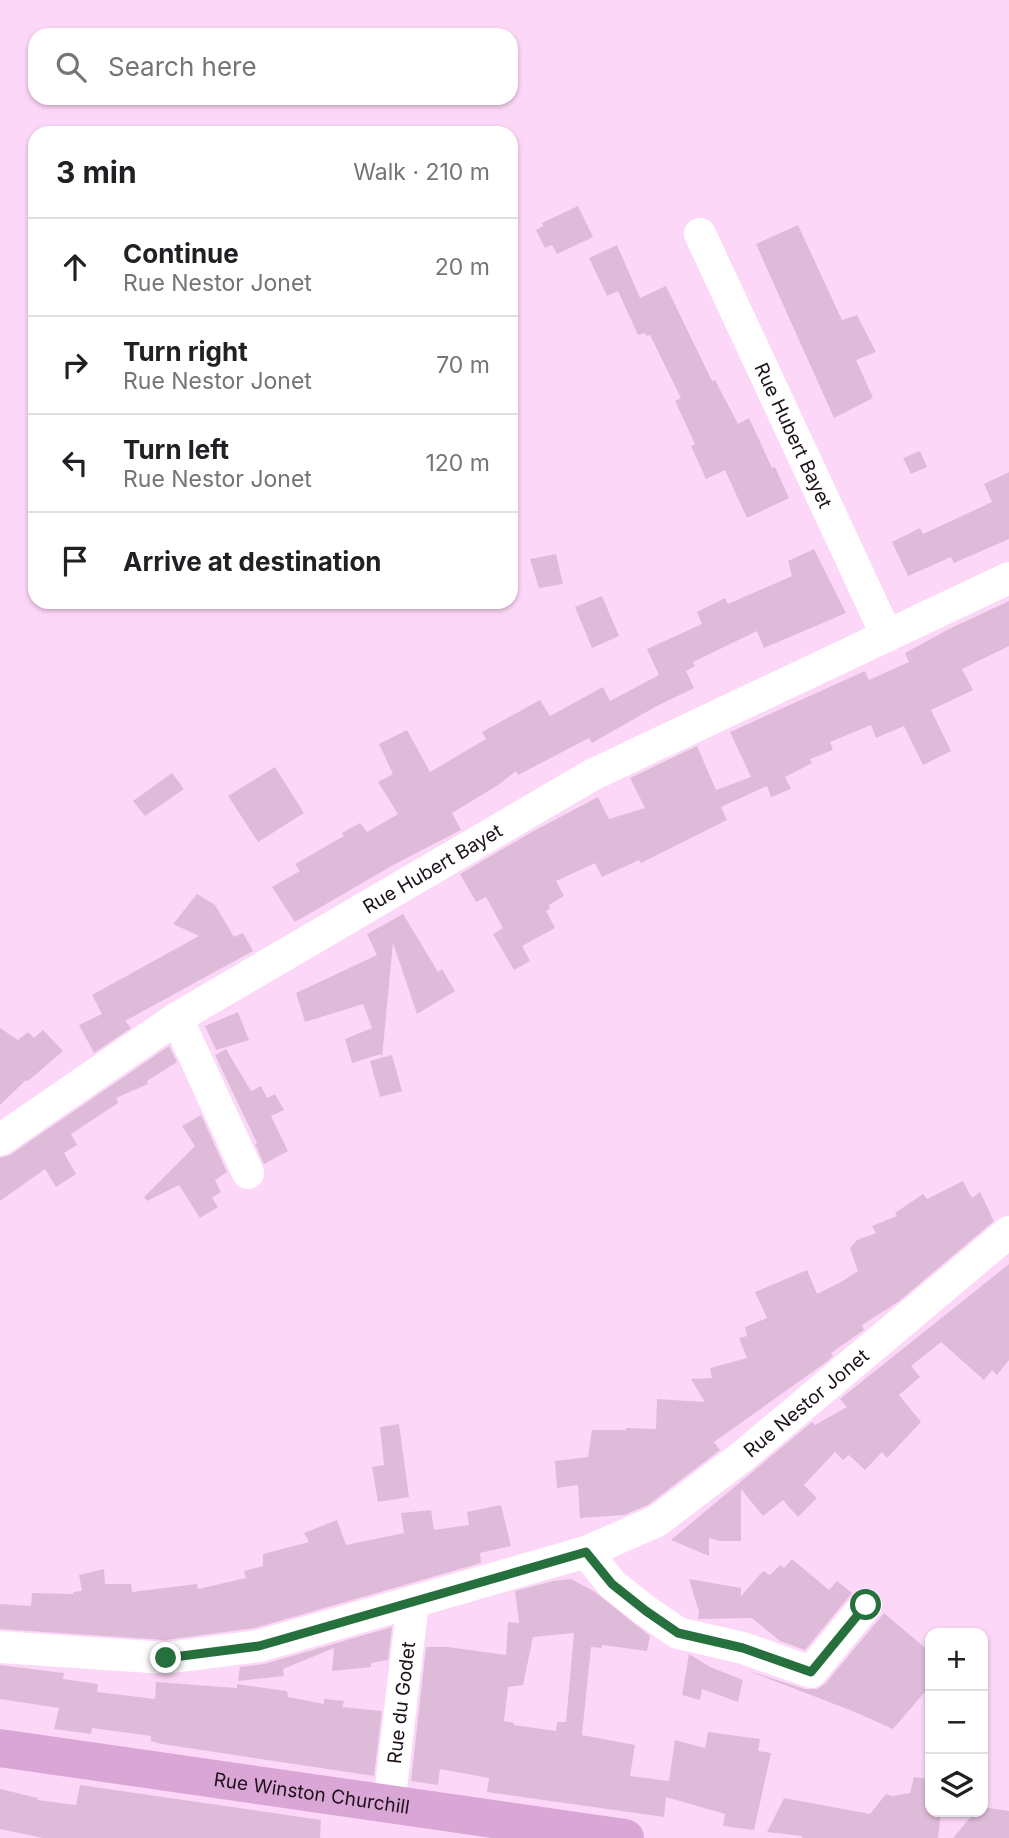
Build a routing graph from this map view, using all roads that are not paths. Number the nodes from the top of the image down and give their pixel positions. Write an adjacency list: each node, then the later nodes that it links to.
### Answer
1 (699, 234): 3 (street, Rue Hubert Bayet)
2 (1009, 578): 3 (street, Rue Hubert Bayet)
3 (887, 636): 4 (street, Rue Hubert Bayet)
4 (177, 1018): 5 (street, Rue Hubert Bayet); 6 (street)
5 (0, 1140)
6 (248, 1173)
7 (1009, 1232): 8 (street, Rue Nestor Jonet)
8 (586, 1552): 9 (street, Rue Nestor Jonet); 10 (street)
9 (413, 1602): 11 (street, Rue Nestor Jonet); 13 (street, Rue du Godet)
10 (866, 1605)
11 (0, 1647)
12 (0, 1748): 13 (main road, Rue Winston Churchill)
13 (389, 1804): 14 (main road, Rue Winston Churchill)
14 (501, 1829): 15 (main road, Rue Winston Churchill)
15 (625, 1838)

